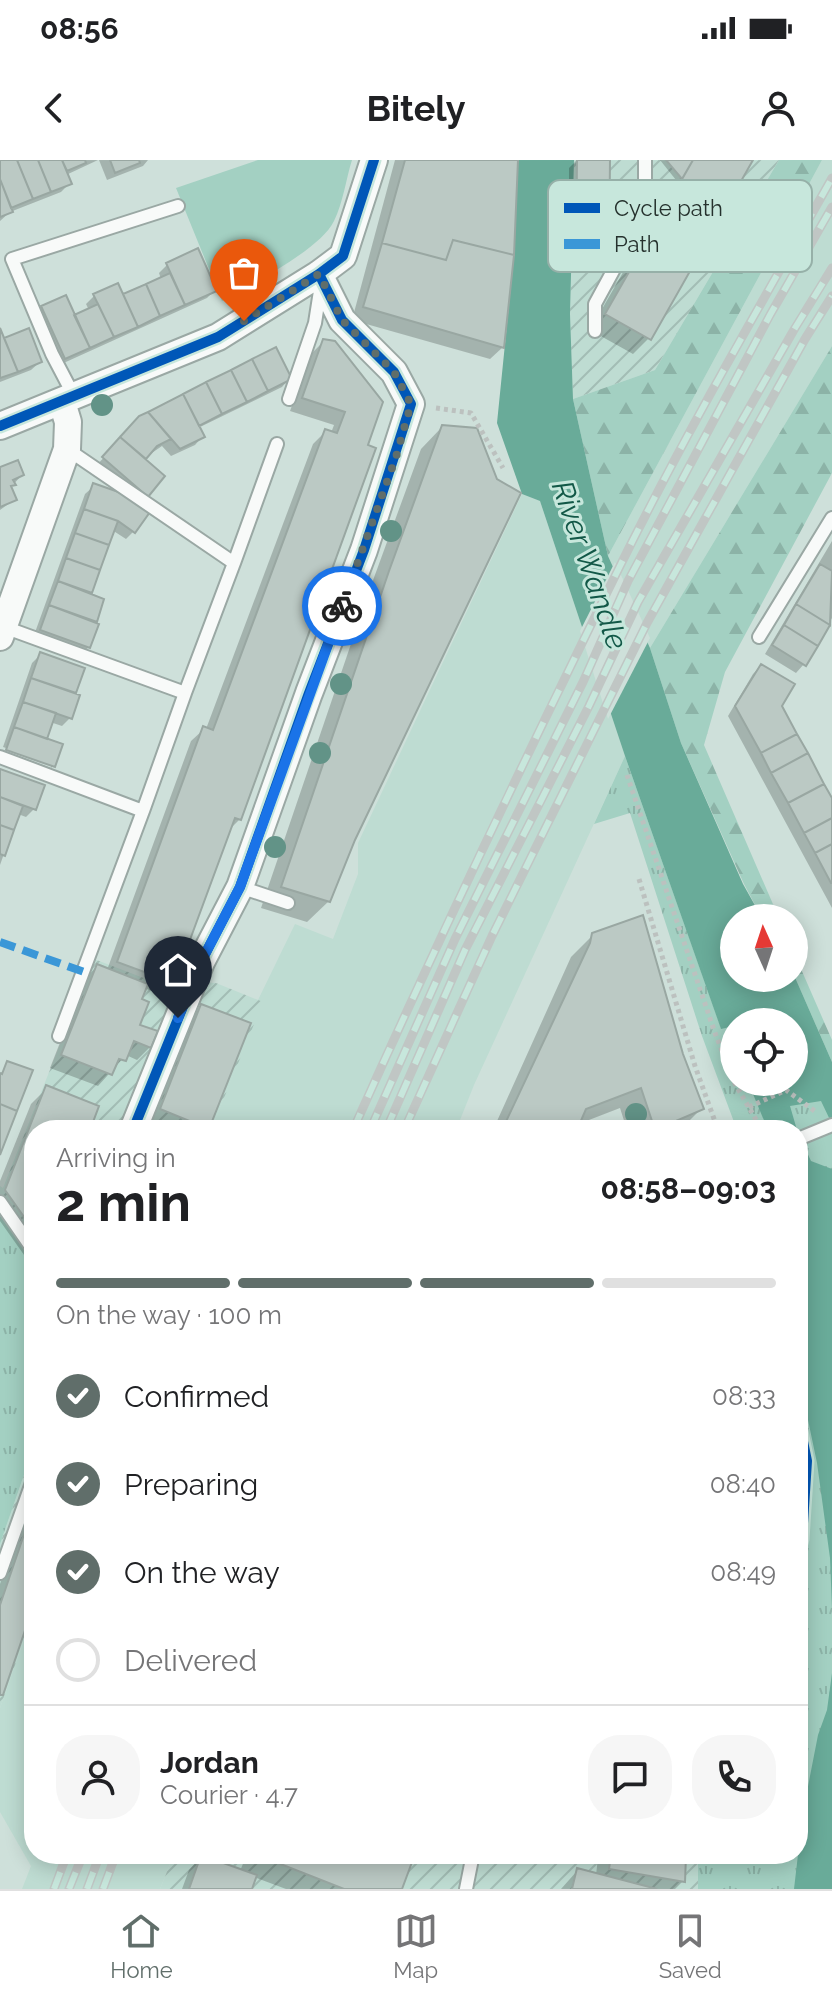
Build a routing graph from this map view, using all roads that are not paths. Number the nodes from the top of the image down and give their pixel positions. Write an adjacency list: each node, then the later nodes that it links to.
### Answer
1 (374, 160): 5 (street)
2 (178, 206): 3 (lane)
3 (6, 261): 7 (lane)
4 (612, 272): 6 (lane)
5 (319, 274): 7 (street); 8 (lane); 19 (street)
6 (595, 331)
7 (68, 399): 9 (street); 11 (street)
8 (289, 399)
9 (0, 426)
10 (277, 444): 13 (lane)
11 (67, 449): 13 (lane); 14 (street)
12 (832, 518): 15 (lane)
13 (234, 563): 16 (lane)
14 (2, 632): 16 (lane)
15 (759, 637)
16 (185, 693): 18 (lane)
17 (0, 757): 18 (lane)
18 (143, 811): 21 (lane)
19 (240, 887): 20 (lane); 22 (street)
20 (288, 903)
21 (59, 1036)
22 (137, 1120)
23 (832, 1125): 24 (lane)
24 (808, 1135)
25 (0, 1202): 26 (lane)
26 (24, 1237)
27 (24, 1505): 28 (lane)
28 (0, 1573)
29 (471, 1864): 30 (lane)
30 (466, 1889)

